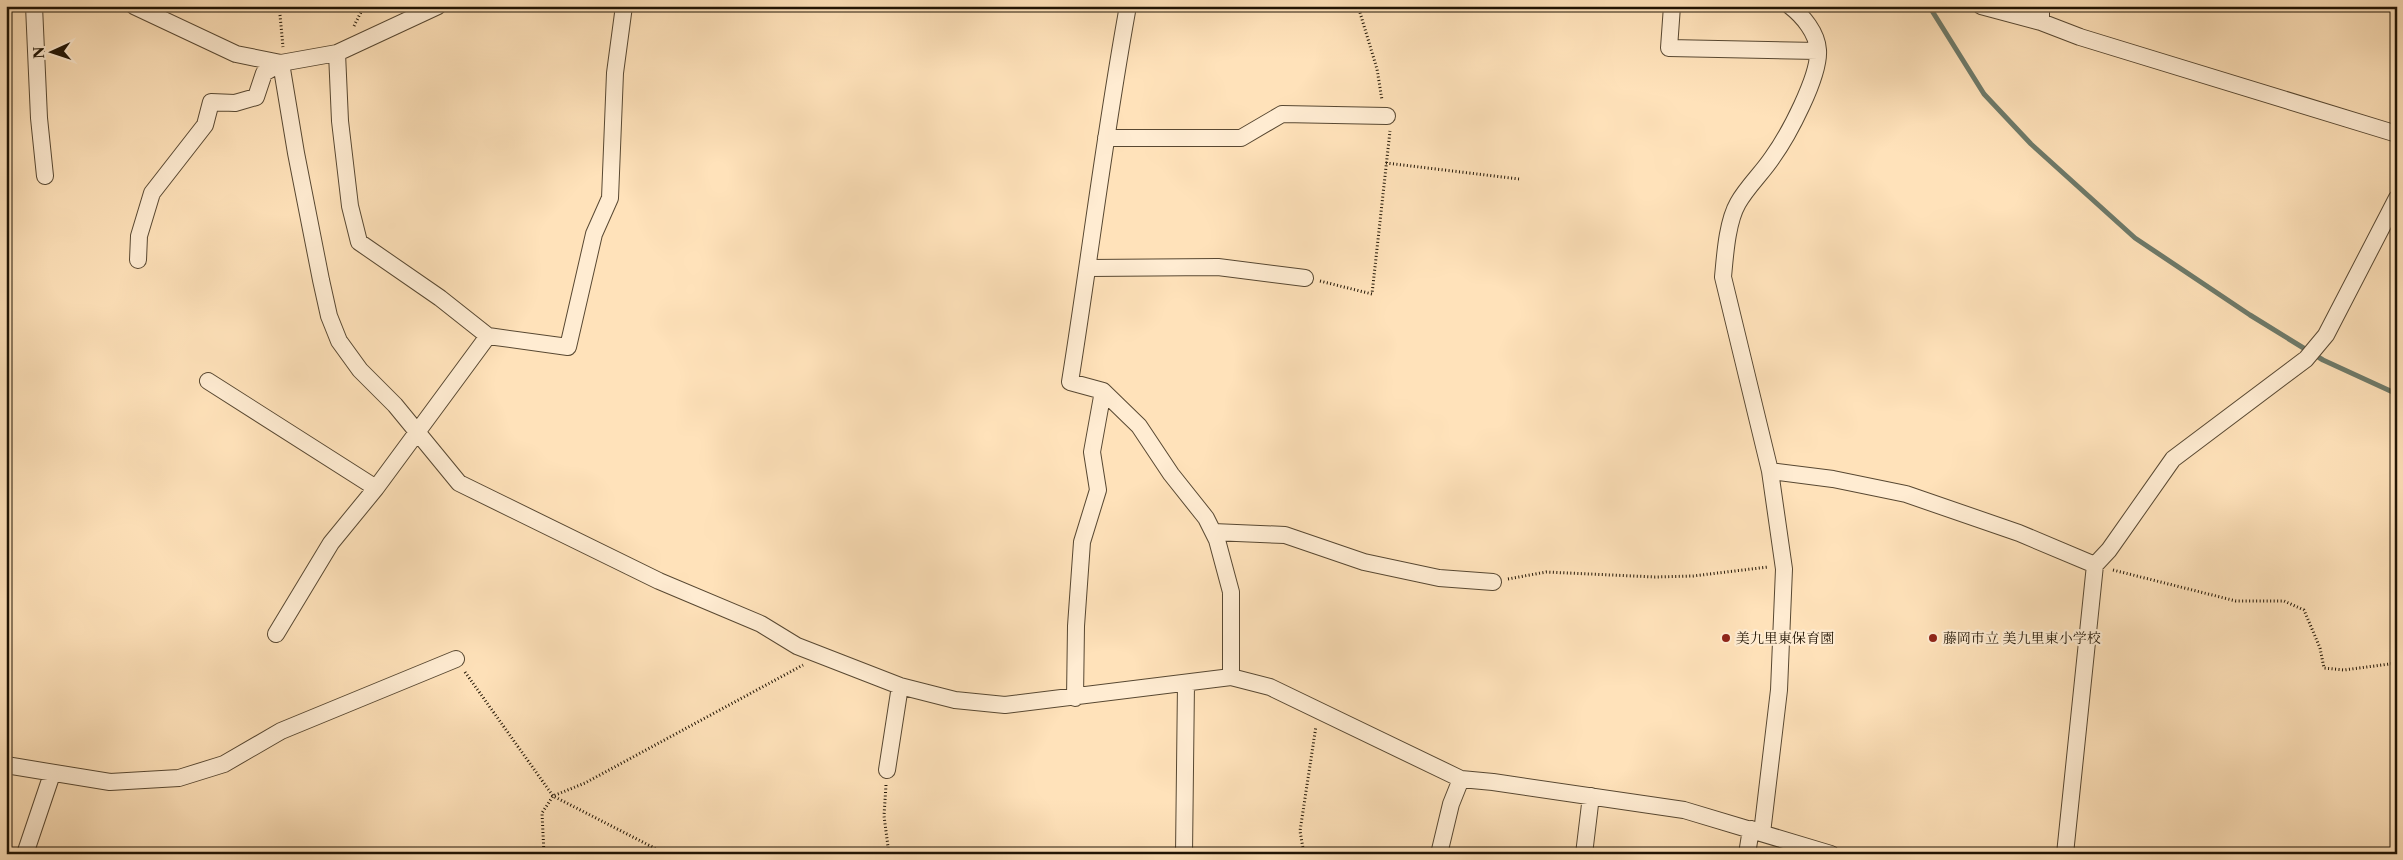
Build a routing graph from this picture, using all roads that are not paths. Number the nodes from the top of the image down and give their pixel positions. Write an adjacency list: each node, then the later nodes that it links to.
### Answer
1 (34, 6): 16 (street)
2 (134, 6): 12 (street)
3 (438, 6): 11 (street)
4 (624, 6): 21 (street)
5 (1128, 6): 15 (street)
6 (1672, 6): 10 (street)
7 (1790, 6): 10 (street)
8 (1981, 6): 9 (street)
9 (2041, 14): 14 (street)
10 (1818, 51): 25 (street)
11 (337, 53): 12 (street); 21 (street)
12 (282, 63): 18 (street); 24 (street)
13 (1387, 116): 15 (street)
14 (2397, 134)
15 (1106, 138): 19 (street)
16 (46, 176)
17 (2397, 198): 28 (street)
18 (138, 260)
19 (1089, 268): 20 (street); 23 (street)
20 (1305, 278)
21 (488, 336): 24 (street)
22 (208, 381): 26 (street)
23 (1102, 391): 27 (street); 35 (street)
24 (417, 432): 26 (street); 34 (street)
25 (1770, 471): 28 (street); 41 (street)
26 (376, 488): 30 (street)
27 (1213, 532): 29 (street); 32 (street)
28 (2095, 565): 48 (street)
29 (1493, 582)
30 (276, 634)
31 (456, 659): 38 (street)
32 (1231, 677): 33 (street); 39 (street)
33 (1186, 683): 35 (street); 43 (street)
34 (900, 686): 35 (street); 37 (street)
35 (1075, 698)
36 (6, 765): 38 (street)
37 (887, 770)
38 (52, 774): 42 (street)
39 (1461, 779): 40 (street); 44 (street)
40 (1591, 796): 41 (street); 45 (street)
41 (1757, 831): 46 (street); 47 (street)
42 (25, 854)
43 (1184, 854)
44 (1439, 854)
45 (1584, 854)
46 (1747, 854)
47 (1832, 854)
48 (2065, 854)

